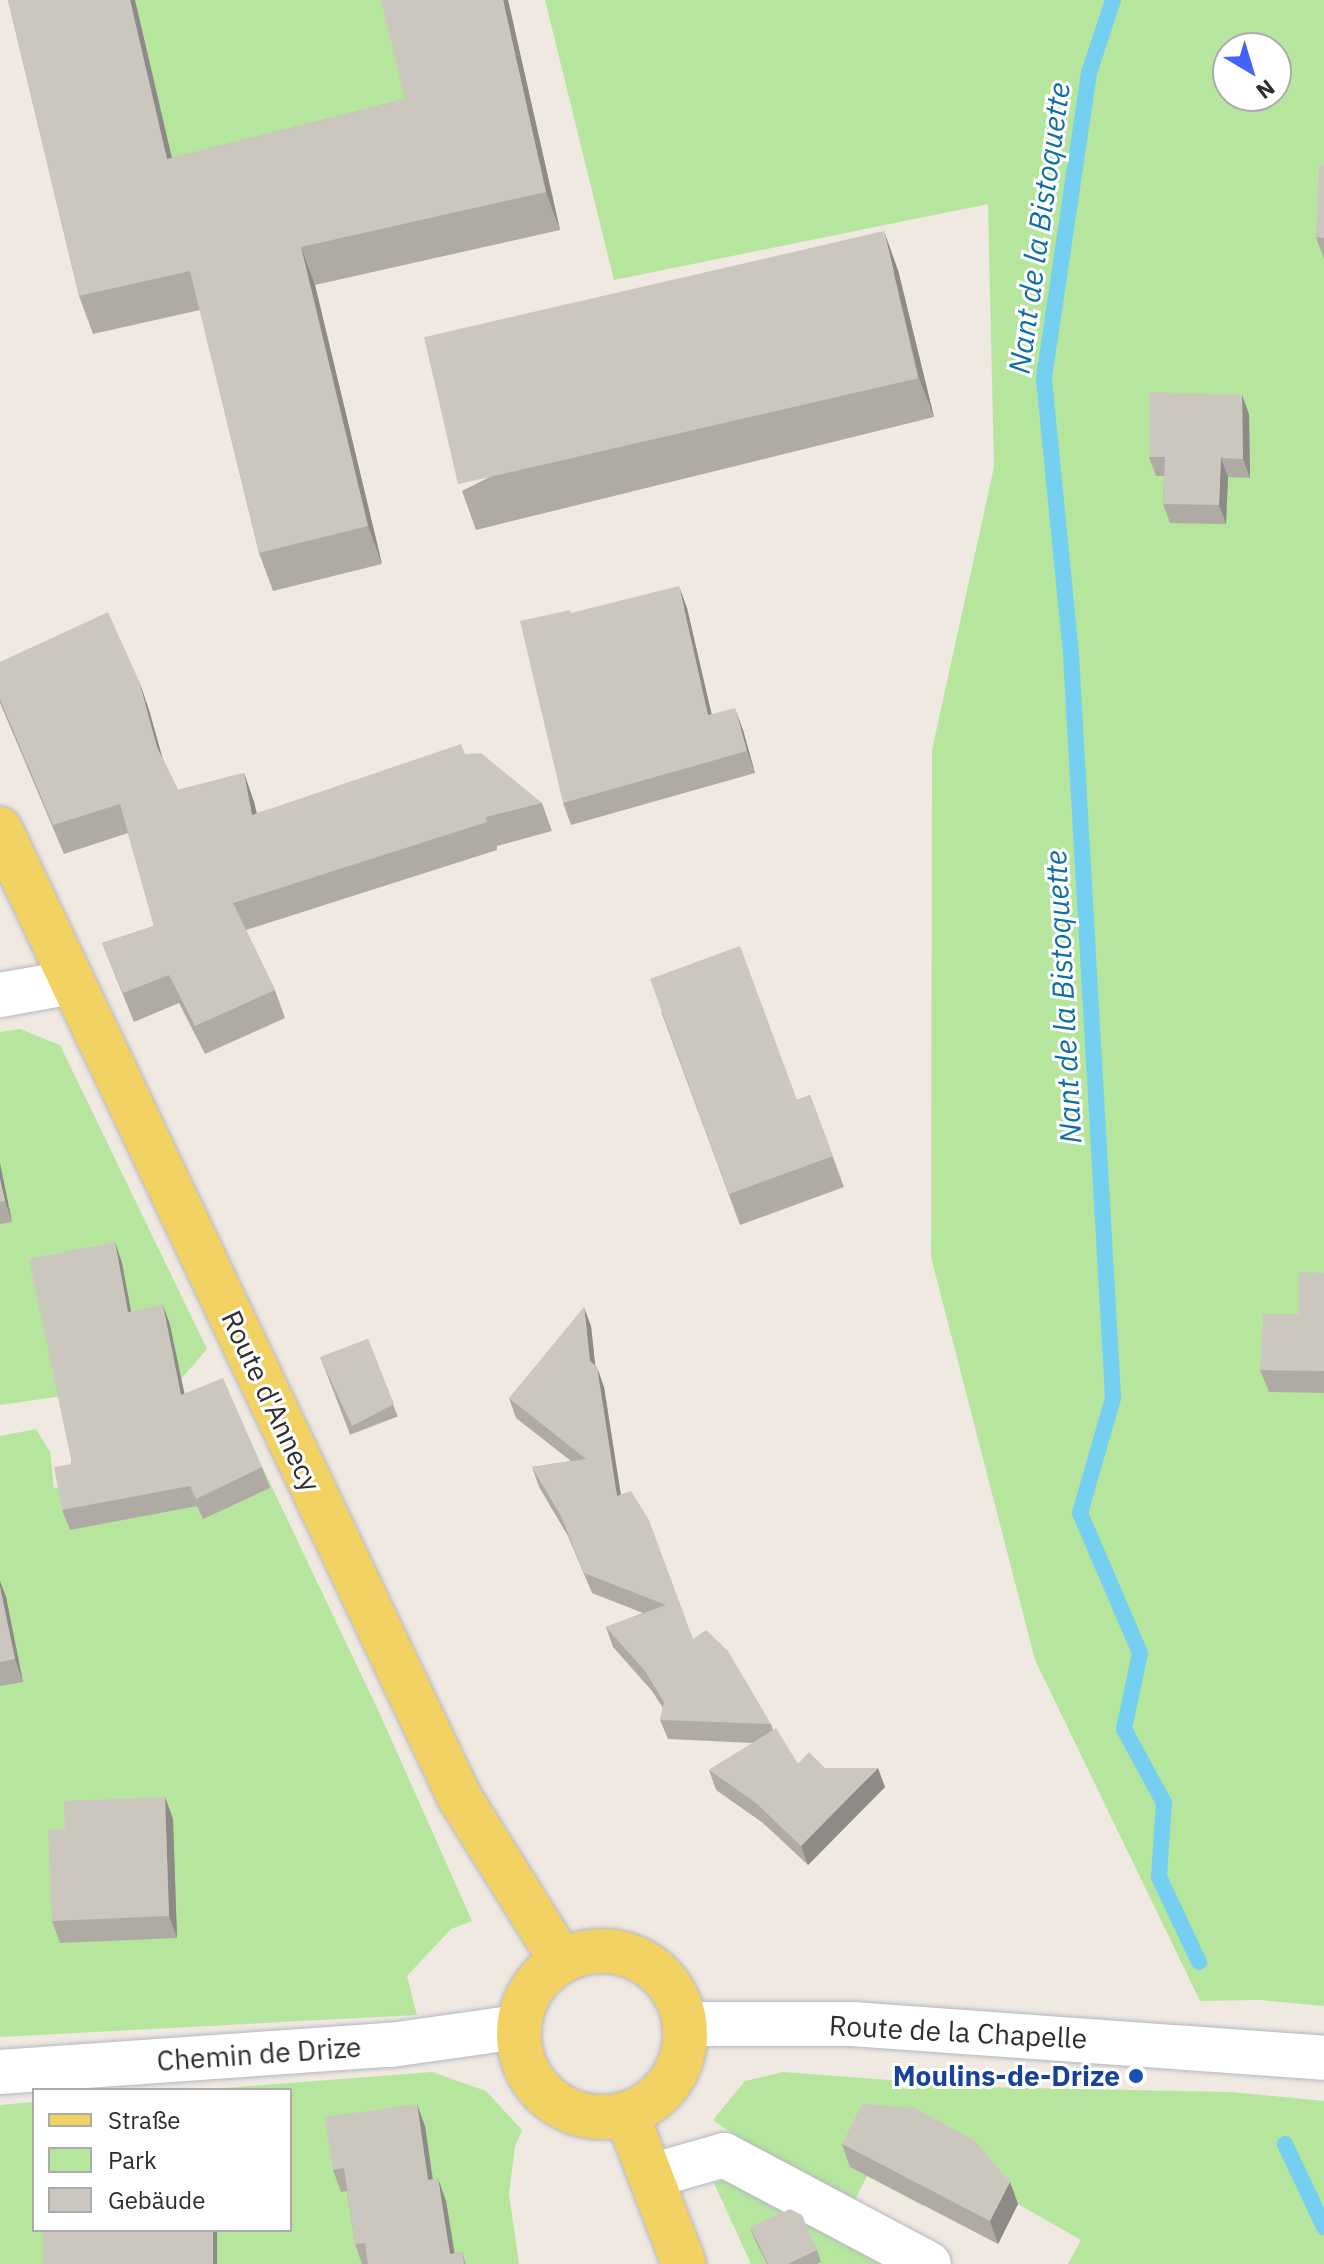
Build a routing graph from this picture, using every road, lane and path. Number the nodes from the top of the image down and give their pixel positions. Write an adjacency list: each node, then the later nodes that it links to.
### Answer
1 (0, 829): 2 (main road, Route d'Annecy)
2 (72, 982): 3 (street); 4 (main road, Route d'Annecy)
3 (0, 995)
4 (562, 1961): 5 (main road); 6 (main road)
5 (687, 2024): 7 (street, Route de la Chapelle); 9 (main road)
6 (518, 2027): 8 (street, Chemin de Drize); 9 (main road)
7 (1324, 2058)
8 (0, 2072)
9 (627, 2115): 10 (main road)
10 (651, 2176): 11 (main road); 12 (street)
11 (684, 2264)
12 (929, 2264)

